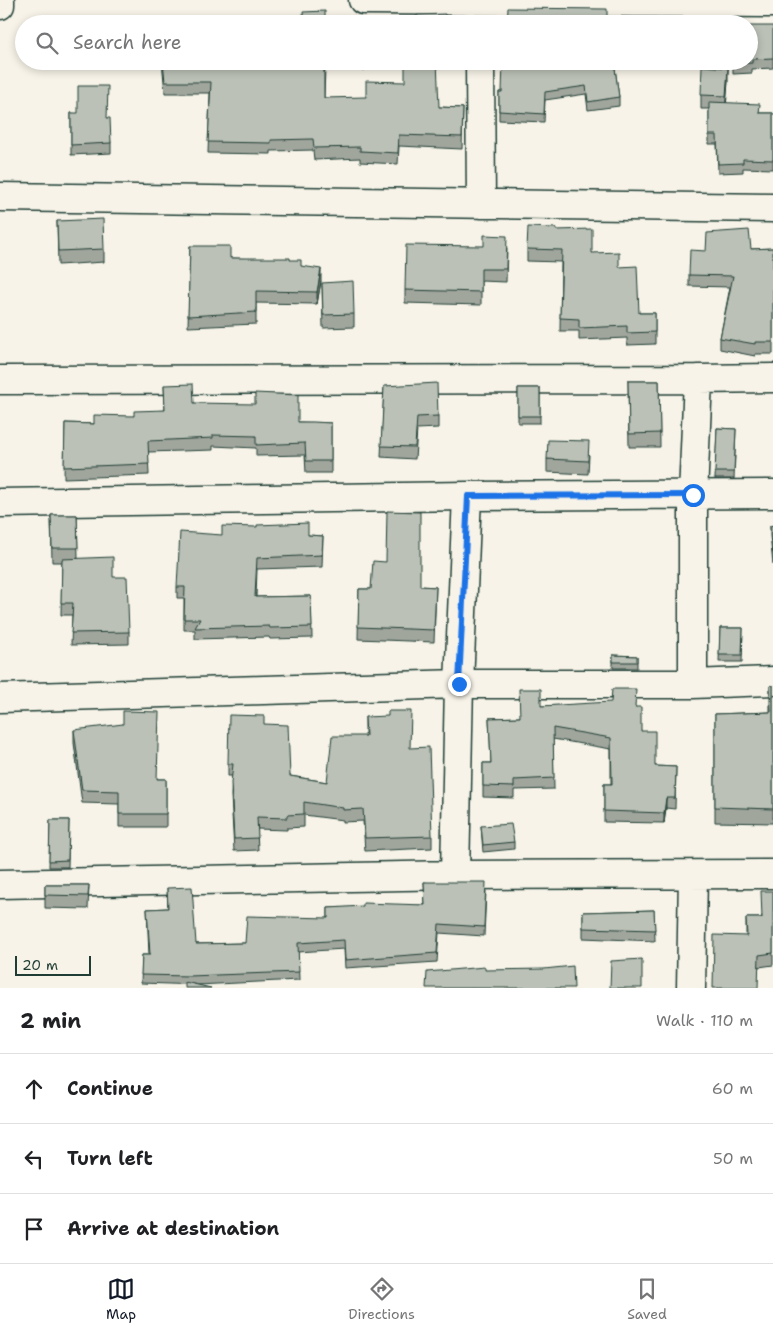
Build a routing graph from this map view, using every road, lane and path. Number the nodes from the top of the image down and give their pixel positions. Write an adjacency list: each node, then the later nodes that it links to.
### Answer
1 (0, 0): 5 (street)
2 (364, 0): 3 (street)
3 (479, 0): 4 (street); 6 (street)
4 (773, 3)
5 (0, 5)
6 (480, 15)
7 (480, 70): 9 (street)
8 (0, 197): 9 (street)
9 (481, 204): 10 (street)
10 (773, 208)
11 (773, 378): 12 (street)
12 (698, 379): 13 (street); 15 (street)
13 (0, 380)
14 (773, 494): 15 (street)
15 (693, 495): 16 (street); 20 (street)
16 (468, 496): 17 (street); 19 (street)
17 (0, 503)
18 (773, 681): 20 (street)
19 (459, 684): 20 (street); 21 (street); 23 (street)
20 (693, 684)
21 (0, 698)
22 (773, 874): 24 (street)
23 (455, 875): 24 (street); 25 (street)
24 (693, 875): 26 (street)
25 (0, 884)
26 (691, 988)

